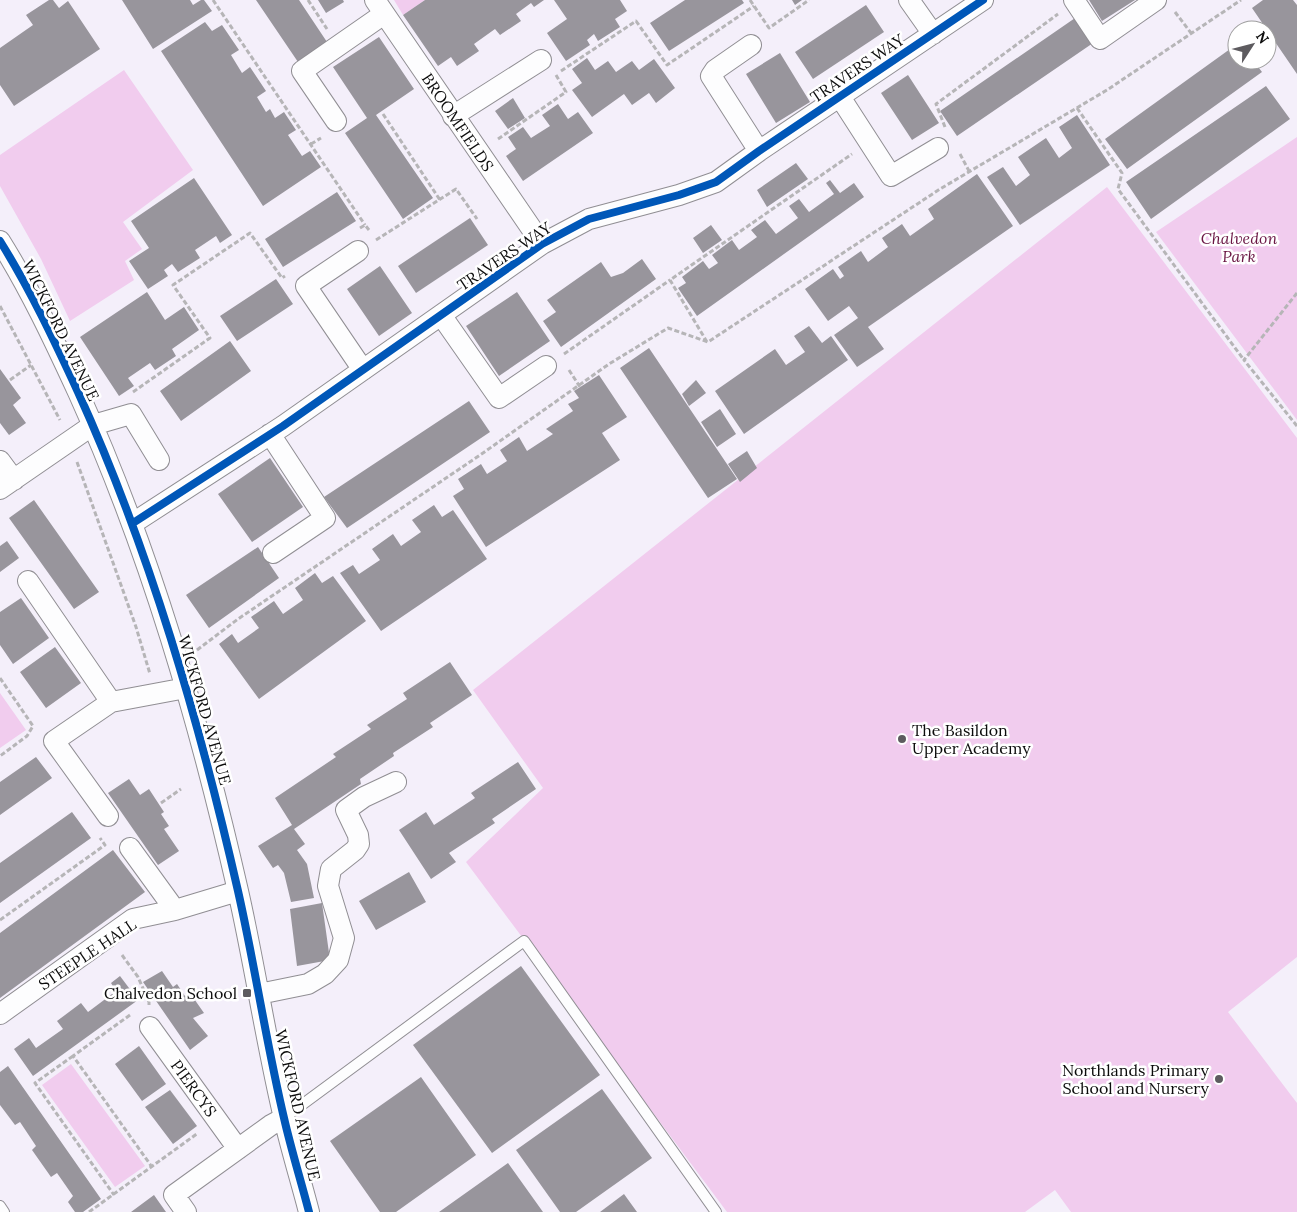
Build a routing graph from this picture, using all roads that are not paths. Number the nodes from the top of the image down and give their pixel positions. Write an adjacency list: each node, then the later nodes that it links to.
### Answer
1 (909, 0): 6 (street)
2 (983, 0): 6 (street, TRAVERS WAY)
3 (1075, 2): 4 (street)
4 (1163, 3)
5 (380, 7): 10 (street, BROOMFIELDS); 11 (street)
6 (933, 34): 9 (street, TRAVERS WAY)
7 (751, 45): 13 (street)
8 (541, 60): 10 (street)
9 (840, 97): 12 (street); 13 (street, TRAVERS WAY)
10 (453, 116): 14 (street, BROOMFIELDS)
11 (336, 121)
12 (947, 148)
13 (759, 151): 14 (street, TRAVERS WAY)
14 (542, 244): 17 (street, TRAVERS WAY)
15 (2, 250): 20 (street, WICKFORD AVENUE)
16 (358, 251): 19 (street)
17 (441, 315): 18 (street); 19 (street, TRAVERS WAY)
18 (557, 363)
19 (363, 370): 21 (street, TRAVERS WAY)
20 (93, 425): 22 (street); 24 (street); 25 (street, WICKFORD AVENUE)
21 (270, 434): 25 (street, TRAVERS WAY); 26 (street)
22 (159, 460)
23 (0, 461): 24 (street)
24 (7, 484)
25 (133, 523): 28 (street, WICKFORD AVENUE)
26 (273, 553)
27 (28, 581): 29 (street)
28 (186, 688): 29 (street); 33 (street, WICKFORD AVENUE)
29 (111, 702): 31 (street)
30 (396, 782): 35 (street)
31 (108, 816)
32 (130, 848): 34 (street)
33 (238, 891): 34 (street, STEEPLE HALL); 35 (street, WICKFORD AVENUE)
34 (175, 910): 36 (street, STEEPLE HALL)
35 (259, 994): 38 (street, WICKFORD AVENUE)
36 (0, 1014)
37 (150, 1027): 39 (street, PIERCYS)
38 (284, 1118): 39 (street); 43 (street, WICKFORD AVENUE); 44 (lane)
39 (238, 1149): 42 (street)
40 (0, 1206): 41 (lane)
41 (4, 1212)
42 (186, 1212)
43 (309, 1212)
44 (716, 1212)

